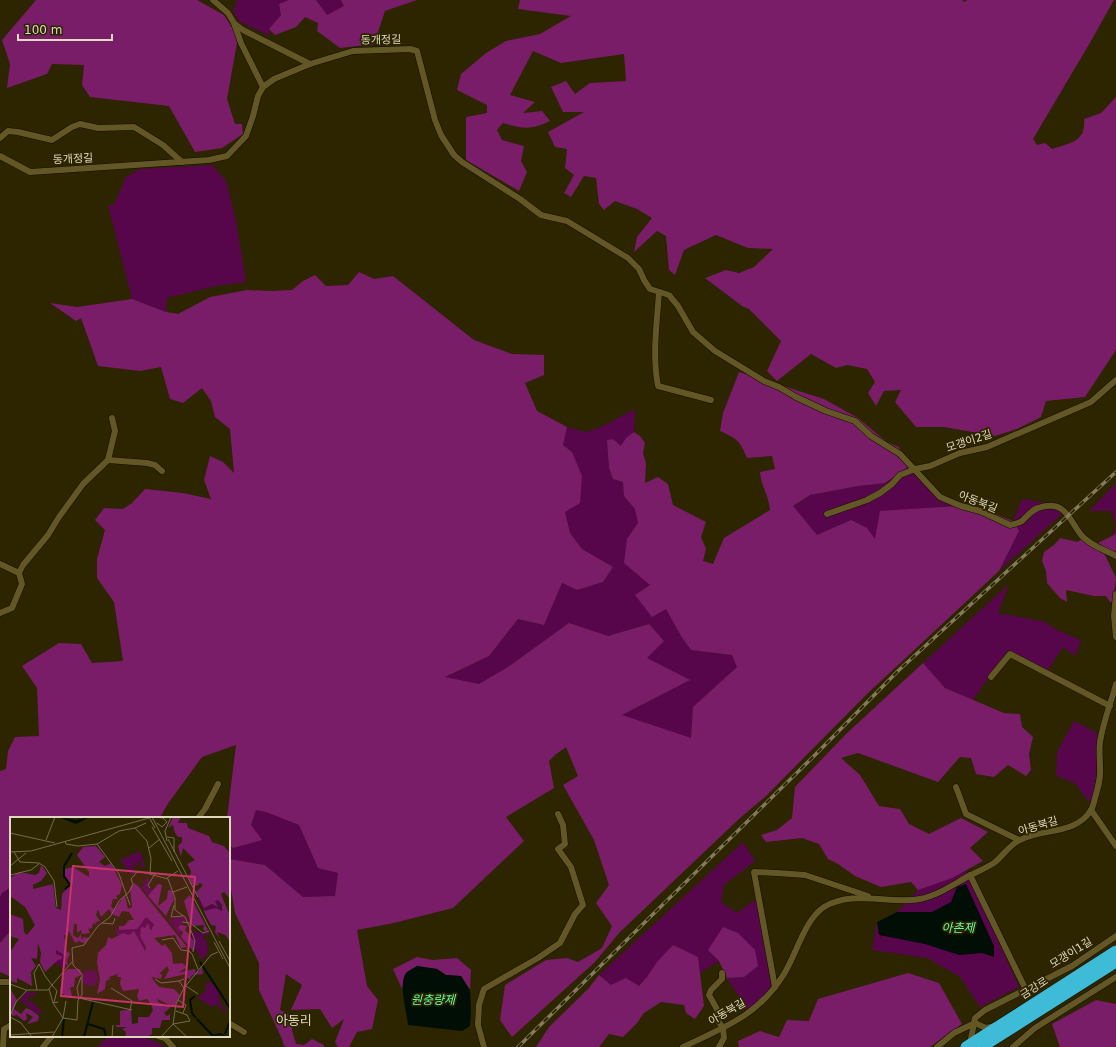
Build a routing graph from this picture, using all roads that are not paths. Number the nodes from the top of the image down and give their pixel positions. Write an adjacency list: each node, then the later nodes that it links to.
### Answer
1 (213, 0): 2 (street)
2 (234, 23): 3 (street); 4 (street)
3 (310, 64): 4 (street, 동개정길); 8 (street, 동개정길)
4 (263, 87): 7 (street, 동개정길)
5 (0, 138): 7 (street)
6 (0, 156): 7 (street, 동개정길)
7 (182, 162)
8 (659, 292): 10 (street); 13 (street, 동개정길)
9 (1116, 380): 13 (street, 모갱이2길)
10 (711, 400)
11 (112, 418): 12 (street)
12 (108, 460): 14 (street); 18 (street)
13 (915, 469): 15 (street, 모갱이2길); 16 (street, 아동북길)
14 (162, 472)
15 (827, 514)
16 (1116, 556)
17 (0, 564): 18 (street)
18 (19, 573): 20 (street)
19 (1116, 594): 21 (street)
20 (0, 613)
21 (1116, 637)
22 (991, 677): 24 (street)
23 (1116, 684): 24 (street)
24 (1110, 706): 27 (street)
25 (218, 784): 29 (street)
26 (956, 787): 30 (street)
27 (1091, 810): 30 (street, 아동북길); 31 (street)
28 (558, 814): 53 (street)
29 (199, 817)
30 (1020, 840): 32 (street, 아동북길)
31 (1116, 846)
32 (970, 875): 33 (street, 아동북길); 40 (street)
33 (871, 898): 39 (street, 아동북길); 39 (street, 아동북길)
34 (1116, 936): 40 (street, 모갱이1길)
35 (1116, 951): 43 (highway, 금강로)
36 (1116, 962): 57 (highway, 금강로)
37 (722, 973): 45 (street)
38 (1116, 977): 58 (street)
39 (775, 986): 45 (street, 아동북길)
40 (1026, 990): 41 (street, 모갱이1길)
41 (975, 1023): 43 (street); 49 (street); 56 (street, 모갱이1길)
42 (230, 1024): 46 (street)
43 (1001, 1025): 49 (highway, 금강로)
44 (10, 1026): 50 (street)
45 (723, 1028): 54 (street, 아동북길); 55 (street)
46 (244, 1032)
47 (51, 1037): 51 (street)
48 (166, 1037): 52 (street)
49 (968, 1046)
50 (3, 1047)
51 (43, 1047)
52 (173, 1047)
53 (484, 1047)
54 (684, 1047)
55 (719, 1047)
56 (937, 1047)
57 (982, 1047)
58 (1013, 1047)

